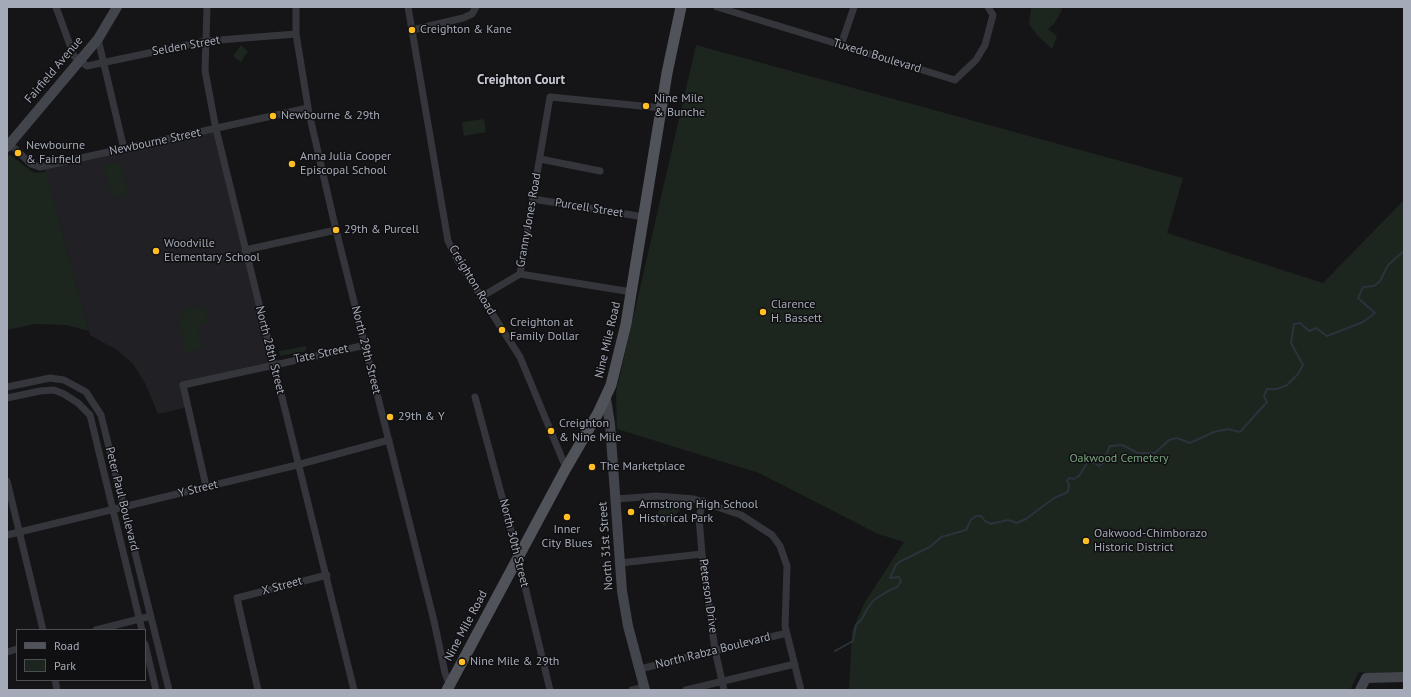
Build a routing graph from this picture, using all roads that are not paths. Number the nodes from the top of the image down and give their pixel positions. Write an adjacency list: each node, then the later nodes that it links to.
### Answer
1 (56, 7): 16 (street)
2 (117, 7): 13 (street, Fairfield Avenue)
3 (207, 7): 14 (street, North 28th Street)
4 (296, 7): 12 (street, North 29th Street)
5 (408, 7): 11 (street, Creighton Road)
6 (476, 7): 11 (street)
7 (681, 7): 19 (main road, Nine Mile Road)
8 (716, 7): 15 (street, Tuxedo Boulevard)
9 (854, 7): 15 (street)
10 (988, 7): 15 (street, Tuxedo Boulevard)
11 (412, 30): 31 (street, Creighton Road)
12 (296, 34): 14 (street, Selden Street); 18 (street, North 29th Street)
13 (98, 39): 16 (street, Fairfield Avenue); 17 (street)
14 (206, 40): 17 (street, Selden Street); 20 (street, North 28th Street)
15 (841, 45)
16 (79, 61): 17 (street, Selden Street); 21 (street, Fairfield Avenue)
17 (104, 63): 22 (street)
18 (308, 108): 20 (street, Newbourne Street); 27 (street, North 29th Street)
19 (662, 108): 23 (street, Granny Jones Road); 26 (main road, Nine Mile Road)
20 (216, 129): 22 (street, Newbourne Street); 28 (street, North 28th Street)
21 (8, 144): 22 (street, Newbourne Street)
22 (124, 149)
23 (539, 163): 24 (street); 25 (street, Granny Jones Road)
24 (600, 170)
25 (533, 199): 26 (street, Purcell Street); 29 (street, Granny Jones Road)
26 (644, 217): 30 (main road, Nine Mile Road)
27 (336, 230): 28 (street); 32 (street, North 29th Street)
28 (245, 250): 33 (street, North 28th Street)
29 (520, 274): 30 (street); 31 (street)
30 (632, 292): 37 (main road, Nine Mile Road)
31 (481, 297): 40 (street, Creighton Road)
32 (366, 345): 33 (street, Tate Street); 38 (street, North 29th Street)
33 (274, 364): 39 (street, North 28th Street); 42 (street, Tate Street)
34 (7, 387): 45 (street, Peter Paul Boulevard)
35 (476, 397): 50 (street, North 30th Street)
36 (7, 398): 46 (street, Peter Paul Boulevard)
37 (606, 398): 40 (main road, Nine Mile Road); 43 (street, North 31st Street)
38 (389, 440): 39 (street, Y Street); 65 (street, North 29th Street)
39 (297, 465): 42 (street, Y Street); 52 (street, North 28th Street)
40 (566, 468): 50 (main road, Nine Mile Road)
41 (7, 480): 47 (street)
42 (206, 486): 45 (street, Y Street)
43 (616, 499): 44 (street); 51 (street, North 31st Street)
44 (703, 501): 49 (street, Peterson Drive); 58 (street)
45 (124, 507): 46 (street, Y Street); 53 (street, Peter Paul Boulevard)
46 (113, 510): 47 (street, Y Street); 54 (street, Peter Paul Boulevard)
47 (20, 532): 48 (street, Y Street); 55 (street)
48 (7, 535)
49 (702, 554): 51 (street); 60 (street, Peterson Drive)
50 (518, 557): 65 (main road, Nine Mile Road); 71 (street, North 30th Street)
51 (620, 563): 62 (street, North 31st Street)
52 (327, 575): 69 (street, X Street); 70 (street, North 28th Street)
53 (150, 616): 54 (street); 68 (street, Peter Paul Boulevard)
54 (139, 619): 56 (street); 57 (street, Peter Paul Boulevard)
55 (43, 629)
56 (100, 629)
57 (142, 629)
58 (787, 633): 60 (street, North Rabza Boulevard); 61 (street)
59 (146, 648): 67 (street)
60 (715, 650): 62 (street, North Rabza Boulevard); 64 (street, Peterson Drive)
61 (795, 664): 64 (street); 75 (street)
62 (640, 669): 66 (street, North 31st Street)
63 (1404, 677): 76 (street)
64 (721, 681): 73 (street); 74 (street, Peterson Drive)
65 (449, 688)
66 (644, 688): 72 (street)
67 (156, 690)
68 (169, 690)
69 (258, 690)
70 (354, 690)
71 (550, 690)
72 (632, 690)
73 (686, 690)
74 (724, 690)
75 (801, 690)
76 (1360, 690)

